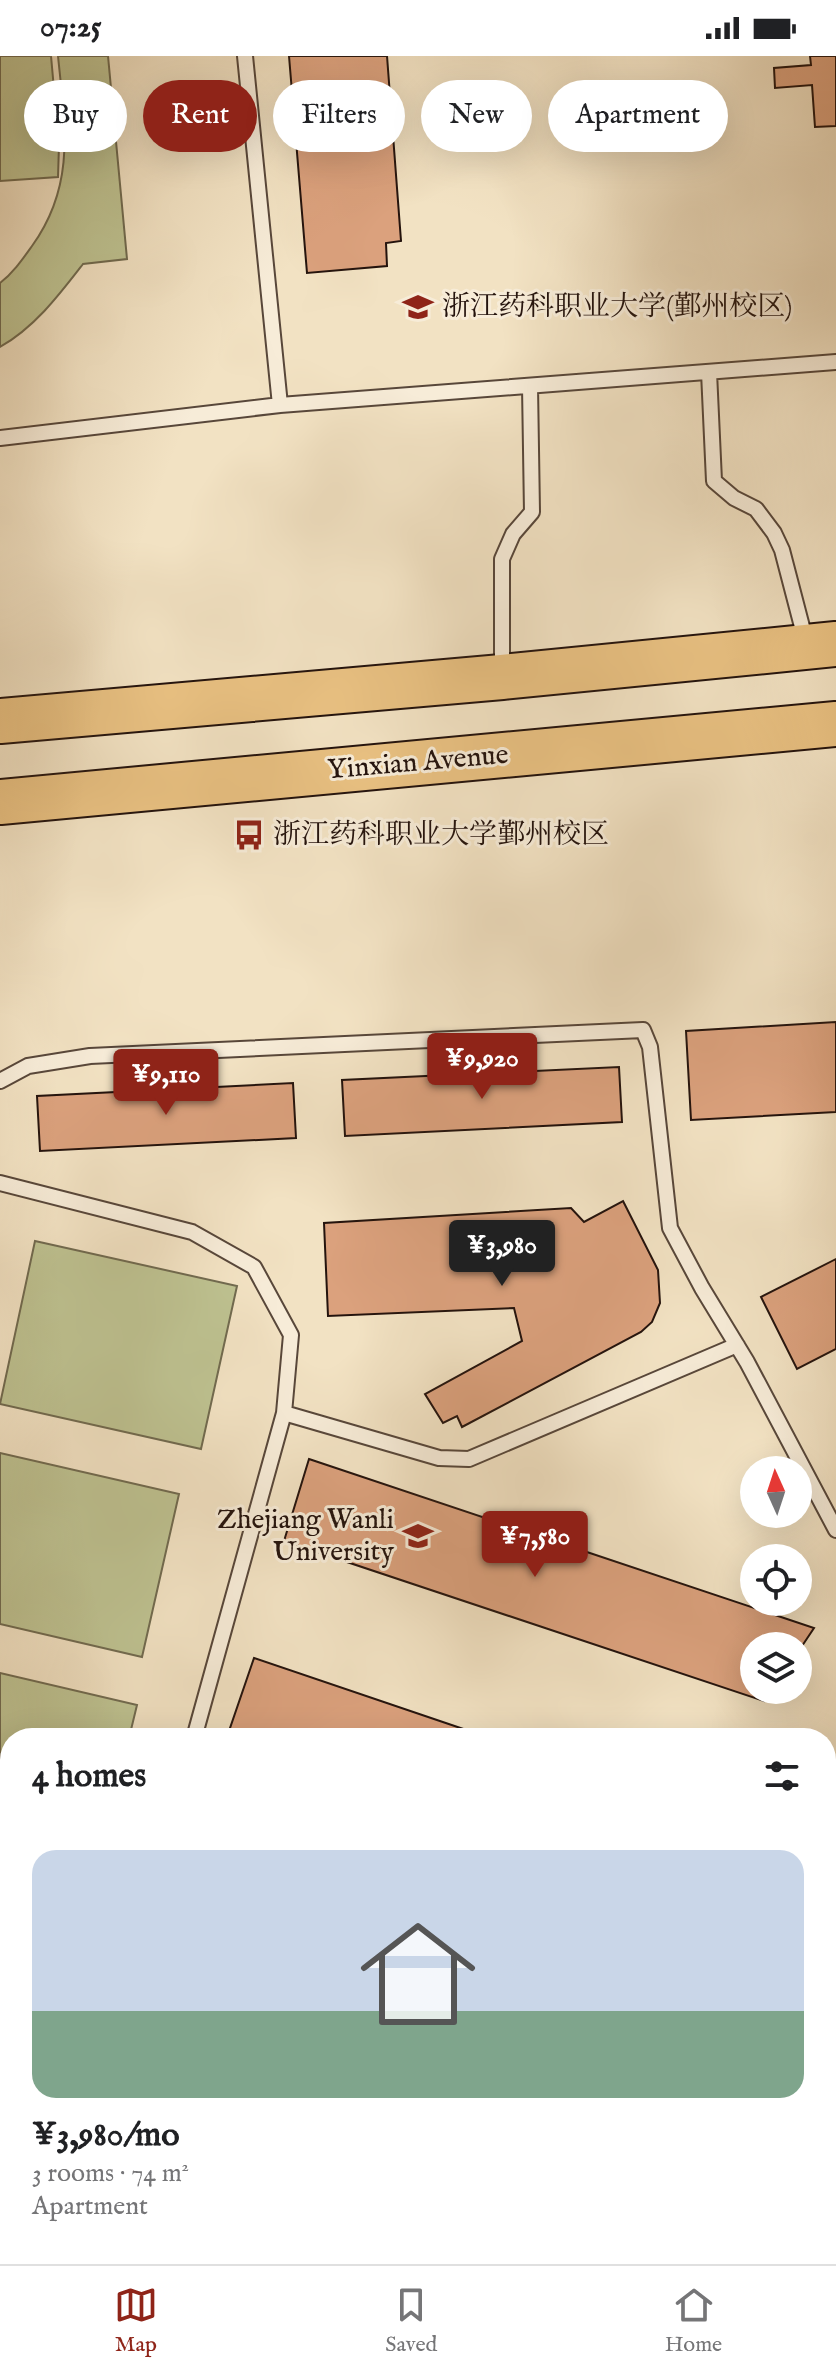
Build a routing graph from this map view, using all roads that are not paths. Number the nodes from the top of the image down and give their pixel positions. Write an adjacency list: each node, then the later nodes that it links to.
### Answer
1 (245, 56): 5 (lane)
2 (836, 362): 3 (lane)
3 (709, 372): 4 (lane); 7 (lane)
4 (530, 386): 5 (lane); 8 (lane)
5 (280, 405): 6 (lane)
6 (0, 438)
7 (822, 645): 8 (main road)
8 (502, 677): 9 (main road)
9 (0, 721)
10 (836, 724): 11 (main road, Yinxian Avenue)
11 (0, 802)
12 (0, 1081): 14 (lane)
13 (0, 1183): 15 (lane)
14 (737, 1345): 15 (lane); 16 (lane)
15 (284, 1413): 17 (lane)
16 (836, 1530)
17 (197, 1728)

